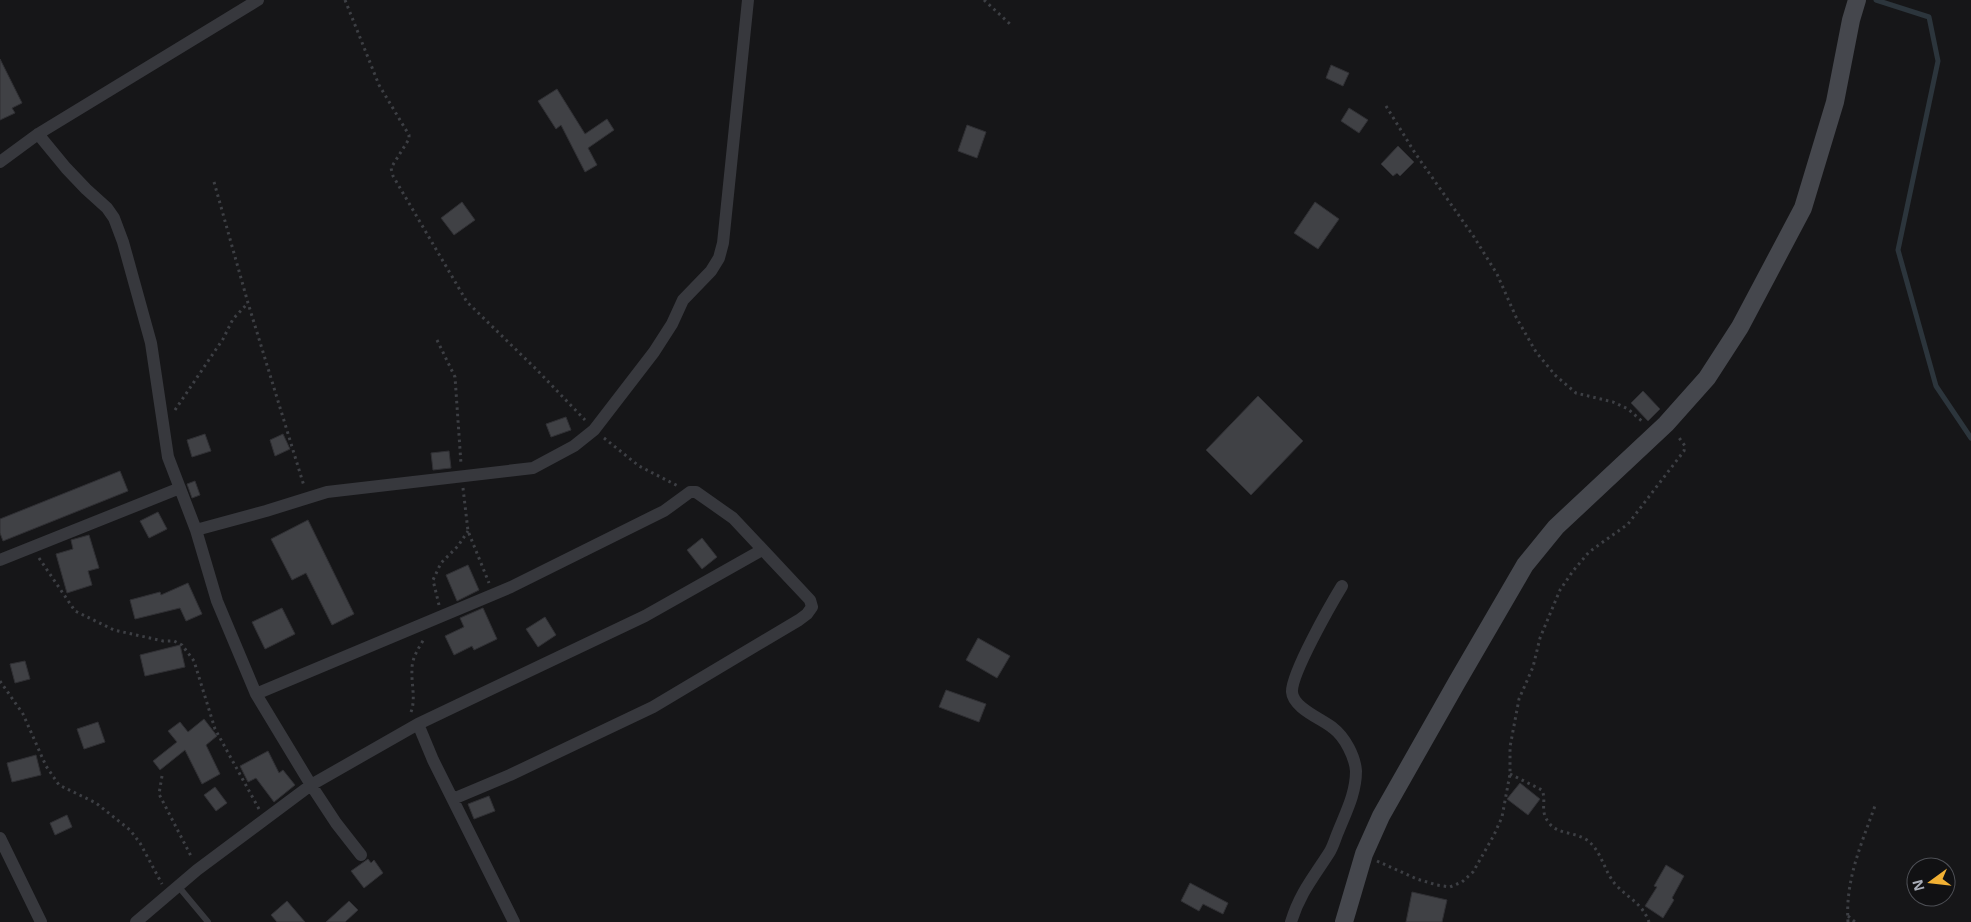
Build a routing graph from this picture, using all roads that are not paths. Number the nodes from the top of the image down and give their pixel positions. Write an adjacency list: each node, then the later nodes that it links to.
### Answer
1 (258, 0): 4 (street)
2 (748, 0): 7 (street)
3 (1857, 0): 23 (street)
4 (38, 134): 5 (street); 6 (street)
5 (0, 162)
6 (180, 488): 7 (street); 9 (street)
7 (196, 530): 11 (street)
8 (762, 550): 11 (street); 12 (street); 14 (street)
9 (0, 560)
10 (1342, 586): 22 (street)
11 (256, 694): 13 (street)
12 (418, 724): 13 (street); 14 (street)
13 (312, 785): 16 (street); 17 (street)
14 (452, 799): 21 (street)
15 (0, 838): 18 (street)
16 (361, 855)
17 (178, 886): 19 (street); 20 (lane)
18 (41, 922)
19 (136, 922)
20 (208, 922)
21 (514, 922)
22 (1290, 922)
23 (1344, 922)

